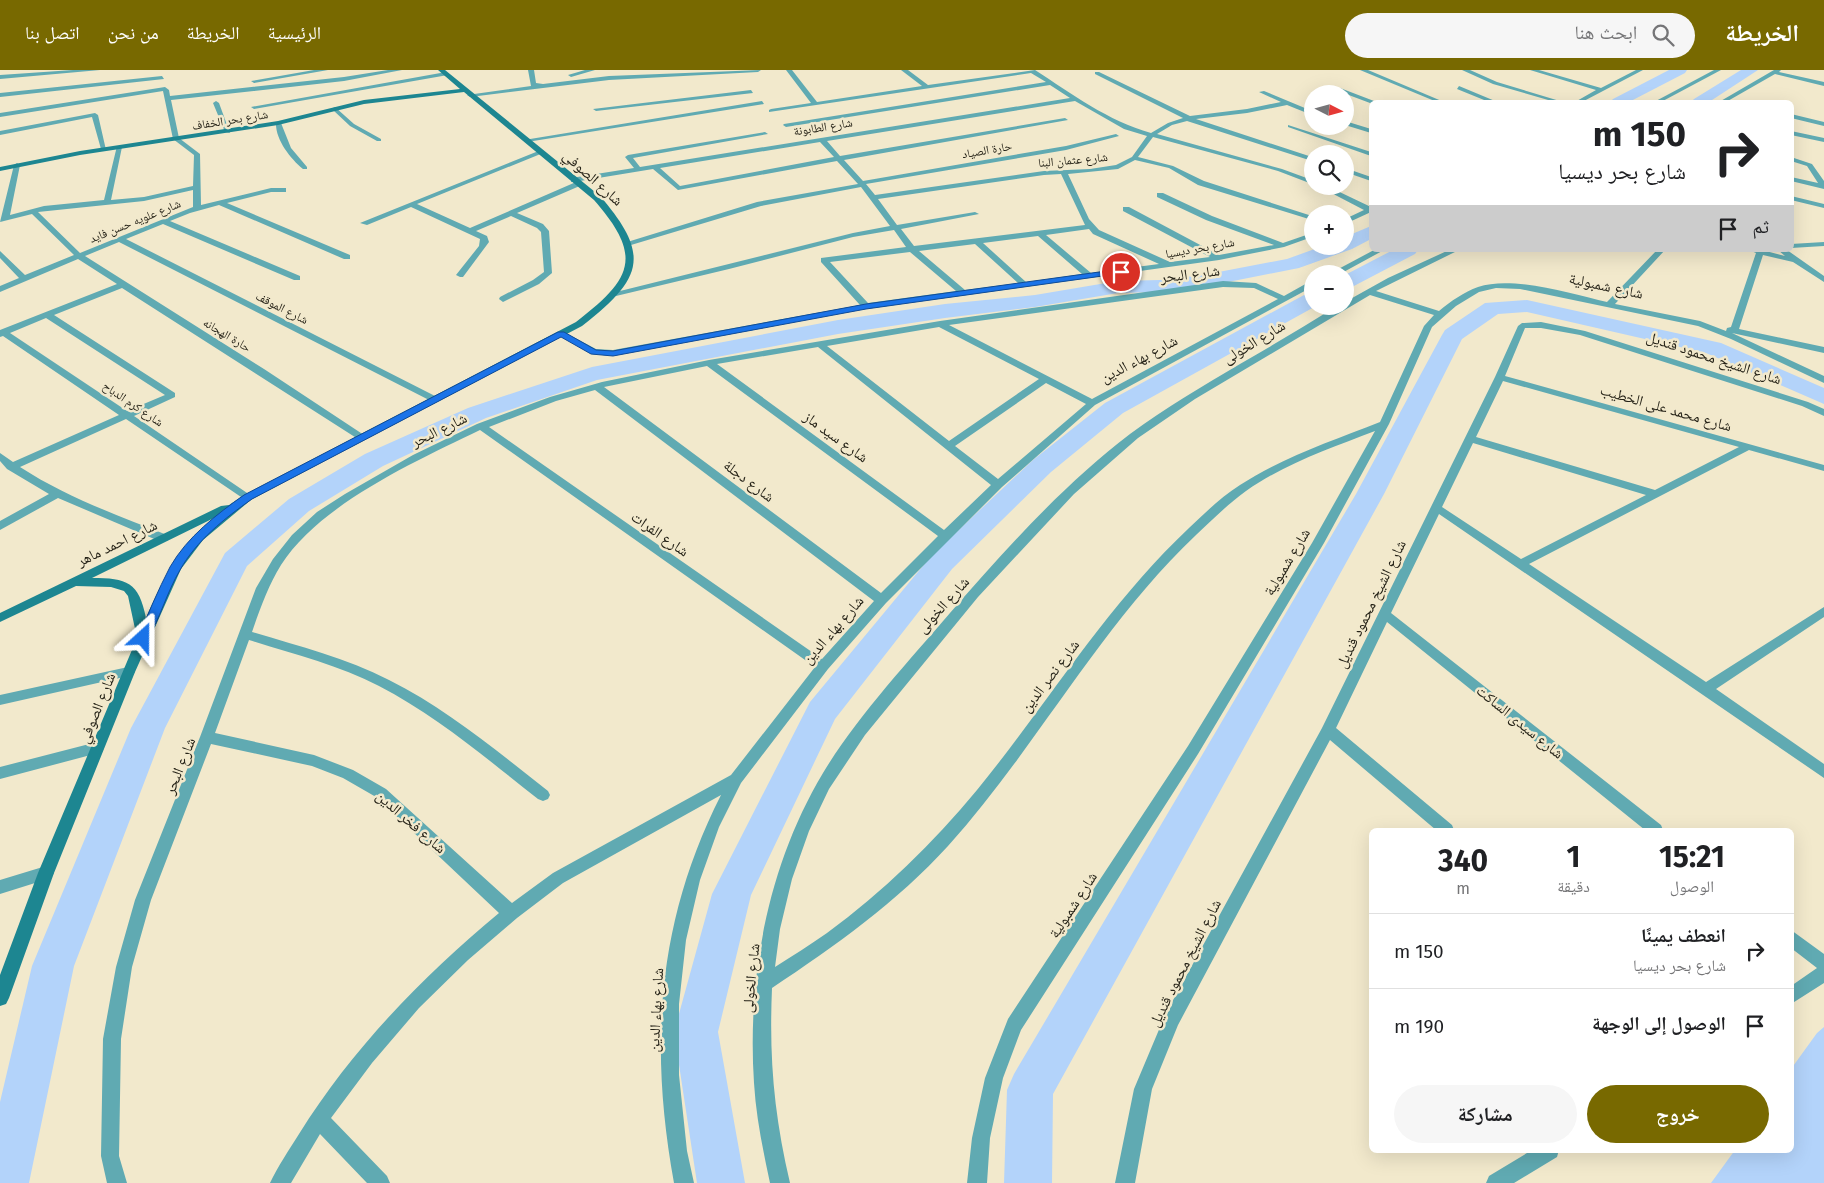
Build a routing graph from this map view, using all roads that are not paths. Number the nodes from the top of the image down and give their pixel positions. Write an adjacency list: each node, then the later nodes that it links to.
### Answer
1 (97, 70): 20 (street)
2 (159, 70): 21 (street)
3 (325, 70): 22 (street)
4 (398, 70): 34 (street)
5 (531, 70): 27 (street)
6 (592, 70): 27 (street)
7 (758, 70): 18 (street)
8 (789, 70): 49 (street)
9 (904, 70): 28 (street)
10 (1031, 70): 24 (street); 28 (street)
11 (1363, 70): 38 (street)
12 (1465, 70): 40 (street)
13 (1533, 70): 30 (street)
14 (1640, 70): 30 (street)
15 (1718, 70): 42 (street)
16 (1776, 71): 25 (street); 43 (street)
17 (444, 72): 31 (street, شارع الصوفي); 50 (street)
18 (682, 72): 27 (street)
19 (1098, 73): 58 (street)
20 (0, 77)
21 (162, 78): 34 (street); 35 (street)
22 (251, 81)
23 (242, 82): 34 (street)
24 (1052, 83): 37 (street); 57 (street)
25 (1824, 84)
26 (743, 85): 32 (street)
27 (533, 86): 31 (street)
28 (927, 87): 49 (street)
29 (1458, 88): 39 (street)
30 (1602, 90): 41 (street)
31 (467, 92): 51 (street, شارع بحر الخفاف); 78 (street, شارع الصوفي)
32 (751, 92): 46 (street); 52 (street)
33 (1262, 92): 47 (street)
34 (167, 93): 54 (street); 75 (street)
35 (0, 95)
36 (1354, 95): 44 (street)
37 (1076, 99): 74 (street); 76 (street, شارع الطابونة)
38 (1435, 100)
39 (1488, 100)
40 (1553, 100)
41 (1582, 100)
42 (1661, 100)
43 (1726, 100)
44 (1369, 101)
45 (216, 103): 68 (street)
46 (762, 103): 57 (street); 65 (street)
47 (1287, 103): 53 (street); 58 (street)
48 (590, 104): 52 (street)
49 (815, 104): 57 (street)
50 (254, 106)
51 (336, 109): 61 (street, شارع بحر الخفاف); 77 (street)
52 (596, 109): 55 (street)
53 (1304, 109)
54 (0, 115)
55 (601, 115)
56 (1794, 117): 62 (street)
57 (778, 118): 66 (street)
58 (1189, 118): 74 (street); 85 (street)
59 (1065, 120): 86 (street)
60 (607, 121): 65 (street)
61 (278, 123): 68 (street, شارع بحر الخفاف); 91 (street)
62 (1824, 124)
63 (1290, 126): 84 (street)
64 (1354, 126): 67 (street)
65 (613, 127): 78 (street)
66 (792, 130)
67 (1369, 130)
68 (228, 132): 75 (street, شارع بحر الخفاف)
69 (0, 133): 82 (street)
70 (765, 134): 93 (street)
71 (1794, 134): 79 (street)
72 (798, 136): 80 (street)
73 (1116, 136): 100 (street, حارة الصياد)
74 (1150, 136): 87 (street); 97 (street)
75 (176, 139): 81 (street, شارع بحر الخفاف); 101 (street)
76 (821, 139): 80 (street, شارع الطابونة); 86 (street)
77 (378, 140)
78 (527, 140): 83 (street, شارع الصوفي)
79 (1824, 140)
80 (804, 142): 90 (street, شارع الطابونة)
81 (119, 147): 82 (street, شارع بحر الخفاف); 108 (street)
82 (104, 149): 89 (street, شارع بحر الخفاف)
83 (541, 152): 99 (street, شارع الصوفي); 110 (street)
84 (1369, 153)
85 (1304, 156)
86 (838, 158): 90 (street); 100 (street)
87 (1134, 158): 94 (street, شارع عثمان البنا); 119 (street)
88 (1794, 160): 102 (street)
89 (17, 165): 92 (street, شارع بحر الخفاف); 121 (street)
90 (654, 166): 93 (street, شارع الطابونة)
91 (305, 168)
92 (0, 169)
93 (638, 169): 99 (street, شارع الطابونة)
94 (1064, 171): 106 (street, شارع عثمان البنا); 125 (street)
95 (1354, 173): 96 (street)
96 (1369, 178)
97 (1304, 179)
98 (1794, 180): 102 (street)
99 (577, 181): 117 (street, شارع الطابونة); 131 (street, شارع الصوفي)
100 (862, 184): 106 (street); 131 (street, حارة الصياد)
101 (197, 187): 108 (street); 112 (street)
102 (1824, 187)
103 (283, 190): 109 (street, شارع علويه حسن فايد)
104 (1160, 194): 133 (street)
105 (1341, 195): 114 (street)
106 (872, 198): 124 (street)
107 (1794, 199): 111 (street)
108 (107, 202): 115 (street)
109 (218, 202): 112 (street, شارع علويه حسن فايد); 144 (street)
110 (411, 204): 123 (street); 126 (street)
111 (1824, 206)
112 (197, 208): 122 (street, شارع علويه حسن فايد)
113 (1126, 208): 145 (street)
114 (1369, 208)
115 (32, 210): 121 (street); 143 (street, حارة الهجانه)
116 (1369, 210): 120 (street)
117 (512, 212): 126 (street, شارع الطابونة); 163 (street)
118 (975, 214): 124 (street)
119 (1304, 215)
120 (1354, 218)
121 (3, 219)
122 (164, 221): 129 (street, شارع علويه حسن فايد); 153 (street)
123 (364, 223)
124 (894, 227): 135 (street); 161 (street)
125 (1090, 227): 127 (street); 148 (street)
126 (470, 231): 151 (street)
127 (1039, 233): 130 (street); 152 (street)
128 (1304, 238): 133 (street, شارع بحر ديسيا)
129 (119, 240): 143 (street, شارع علويه حسن فايد); 181 (street, شارع الموقف)
130 (976, 240): 135 (street); 156 (street)
131 (628, 243): 161 (street, شارع الصوفي)
132 (1824, 244): 134 (street)
133 (1284, 245): 145 (street, شارع بحر ديسيا)
134 (1794, 246)
135 (912, 248): 162 (street); 166 (street)
136 (1376, 252): 147 (street)
137 (1450, 252): 160 (street, شارع الخولى)
138 (1659, 252): 165 (street)
139 (1757, 252): 171 (street)
140 (1761, 252): 146 (street)
141 (1785, 252): 146 (street)
142 (0, 253): 154 (street)
143 (79, 256): 154 (street, شارع علويه حسن فايد); 157 (street, حارة الهجانه)
144 (347, 257)
145 (1219, 258): 148 (street, شارع بحر ديسيا)
146 (1800, 263): 149 (street)
147 (1351, 265)
148 (1170, 266): 152 (street, شارع بحر ديسيا)
149 (1810, 270): 150 (street); 155 (street)
150 (1824, 270)
151 (460, 275)
152 (1088, 275): 156 (street, شارع بحر ديسيا)
153 (297, 278)
154 (24, 279): 159 (street, شارع علويه حسن فايد)
155 (1824, 280)
156 (1024, 284): 162 (street, شارع بحر ديسيا)
157 (122, 285): 168 (street); 187 (street, حارة الهجانه)
158 (1304, 288): 164 (street, شارع بهاء الدين)
159 (0, 289)
160 (1370, 292): 167 (street); 229 (street, شارع الخولى)
161 (616, 293): 173 (street, شارع الصوفي)
162 (963, 293): 166 (street, شارع بحر ديسيا)
163 (503, 299)
164 (1284, 299): 169 (street, شارع البحر); 182 (street, شارع بهاء الدين)
165 (1610, 304): 167 (street, شارع شمبولية); 170 (street, شارع شمبولية)
166 (866, 306): 173 (street, شارع بحر ديسيا)
167 (1440, 314): 185 (street, شارع شمبولية)
168 (47, 315): 172 (street); 184 (street)
169 (940, 324): 174 (street, شارع البحر); 178 (street)
170 (1718, 330): 171 (street); 179 (street, شارع شمبولية)
171 (1734, 331): 175 (street)
172 (2, 333): 184 (street, شارع كرم الدباح)
173 (561, 334): 181 (street, شارع الصوفي)
174 (818, 344): 176 (street, شارع البحر); 189 (street)
175 (1824, 350)
176 (709, 363): 180 (street, شارع البحر); 200 (street, شارع سيد ماز)
177 (1500, 377): 183 (street, شارع الشيخ محمود قنديل); 188 (street, شارع الشيخ محمود قنديل); 190 (street, شارع محمد على الخطيب)
178 (1045, 379): 182 (street); 189 (street)
179 (1824, 380)
180 (597, 386): 186 (street, شارع البحر); 204 (street, شارع دجلة)
181 (434, 399): 187 (street, شارع الصوفي)
182 (1092, 403): 194 (street, شارع بهاء الدين)
183 (1824, 413)
184 (127, 416): 192 (street); 197 (street, شارع كرم الدباح)
185 (1384, 424): 229 (street, شارع نصر الدين); 239 (street, شارع شمبولية)
186 (481, 426): 208 (street, شارع البحر); 210 (street, شارع الفرات)
187 (362, 436): 197 (street, شارع الصوفي)
188 (1470, 439): 196 (street); 198 (street, شارع الشيخ محمود قنديل)
189 (949, 446): 194 (street)
190 (1748, 447): 193 (street, شارع محمد على الخطيب); 196 (street)
191 (0, 456): 192 (street)
192 (11, 467): 195 (street)
193 (1824, 468)
194 (998, 485): 200 (street, شارع بهاء الدين)
195 (58, 493): 199 (street); 201 (street)
196 (1656, 494): 202 (street)
197 (248, 497): 201 (street, شارع احمد ماهر); 209 (street, شارع الصوفي)
198 (1437, 508): 202 (street); 206 (street, شارع الشيخ محمود قنديل)
199 (0, 526)
200 (945, 536): 204 (street, شارع بهاء الدين)
201 (163, 538): 203 (street, شارع احمد ماهر)
202 (1520, 564): 212 (street)
203 (72, 582): 207 (street, شارع احمد ماهر); 209 (street)
204 (882, 600): 210 (street, شارع بهاء الدين)
205 (1824, 612): 212 (street)
206 (1385, 614): 214 (street, شارع الشيخ محمود قنديل); 222 (street, شارع سيدى الساكت)
207 (0, 618)
208 (245, 634): 215 (street, شارع البحر); 220 (street)
209 (143, 638): 211 (street, شارع الصوفي)
210 (822, 666): 219 (street, شارع بهاء الدين)
211 (128, 672): 213 (street); 216 (street, شارع الصوفي)
212 (1706, 689): 217 (street)
213 (0, 700)
214 (1328, 730): 221 (street); 240 (street, شارع الشيخ محمود قنديل)
215 (208, 737): 225 (street, شارع فخر الدين); 234 (street, شارع البحر)
216 (97, 748): 218 (street); 223 (street, شارع الصوفي)
217 (1824, 772)
218 (0, 774)
219 (736, 779): 225 (street); 237 (street, شارع بهاء الدين)
220 (543, 795)
221 (1445, 828)
222 (1653, 828)
223 (46, 873): 224 (street); 231 (street, شارع الصوفي)
224 (0, 887)
225 (511, 913): 232 (street)
226 (1794, 940): 227 (street)
227 (1824, 964)
228 (1824, 973): 230 (street)
229 (765, 983): 238 (street, شارع الخولى)
230 (1794, 994)
231 (0, 998)
232 (320, 1119): 235 (street); 236 (street)
233 (1545, 1153): 241 (street)
234 (117, 1183)
235 (280, 1183)
236 (380, 1183)
237 (684, 1183)
238 (780, 1183)
239 (977, 1183)
240 (1125, 1183)
241 (1496, 1183)

